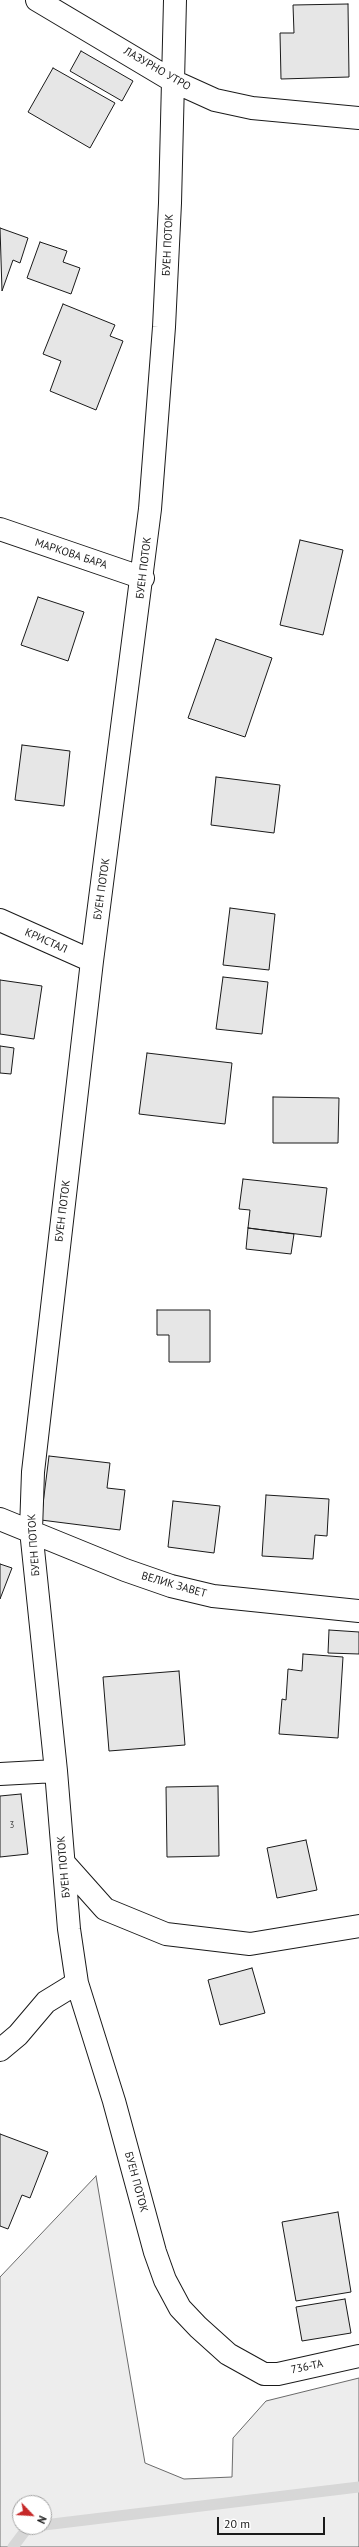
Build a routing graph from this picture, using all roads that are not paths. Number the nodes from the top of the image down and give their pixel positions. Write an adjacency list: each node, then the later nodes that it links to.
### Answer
1 (37, 0): 3 (street, ЛАЗУРНО УТРО)
2 (175, 0): 3 (street, БУЕН ПОТОК)
3 (173, 81): 4 (street, ЛАЗУРНО УТРО); 6 (street, БУЕН ПОТОК)
4 (359, 118)
5 (0, 529): 6 (street, МАРКОВА БАРА)
6 (143, 578): 8 (street, БУЕН ПОТОК)
7 (0, 920): 8 (street, КРИСТАЛ)
8 (92, 961): 10 (street, БУЕН ПОТОК)
9 (0, 1519): 10 (street, ВЕЛИК ЗАВЕТ)
10 (31, 1530): 11 (street, ВЕЛИК ЗАВЕТ); 12 (street, БУЕН ПОТОК)
11 (359, 1611)
12 (56, 1771): 13 (street); 14 (street, БУЕН ПОТОК)
13 (0, 1774)
14 (64, 1864): 15 (street); 16 (street, БУЕН ПОТОК)
15 (359, 1926)
16 (77, 1982): 17 (street); 19 (street, БУЕН ПОТОК)
17 (0, 2050)
18 (359, 2356): 19 (street, 736-ТА)
19 (255, 2370)

